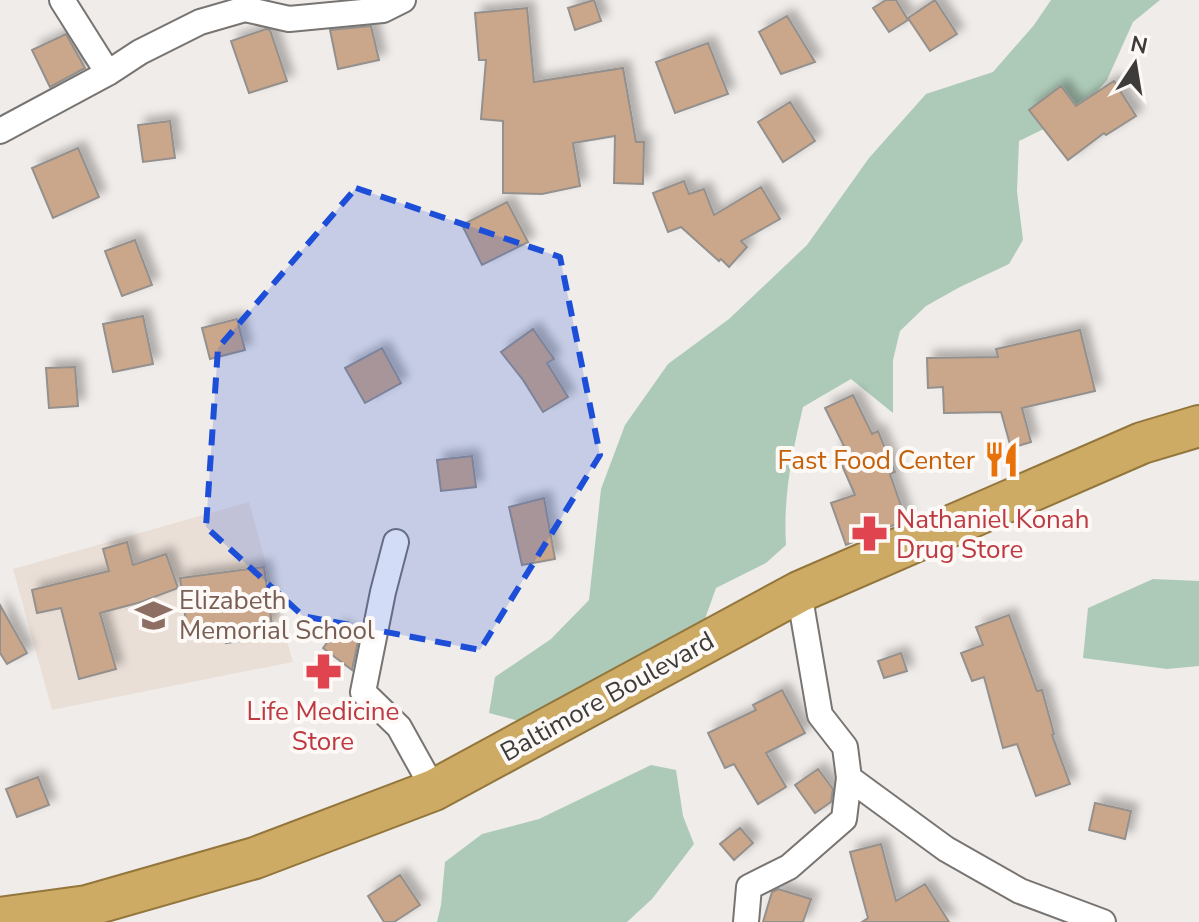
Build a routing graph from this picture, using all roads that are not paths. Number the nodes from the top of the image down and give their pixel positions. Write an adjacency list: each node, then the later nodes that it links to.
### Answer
1 (62, 0): 3 (street)
2 (403, 0): 3 (street)
3 (108, 73): 4 (street)
4 (0, 131)
5 (1199, 426): 7 (highway, Baltimore Boulevard)
6 (396, 542): 9 (street)
7 (799, 592): 8 (street); 9 (highway, Baltimore Boulevard)
8 (849, 778): 11 (street); 12 (street)
9 (434, 790): 10 (highway, Baltimore Boulevard)
10 (0, 918)
11 (746, 922)
12 (1103, 922)

